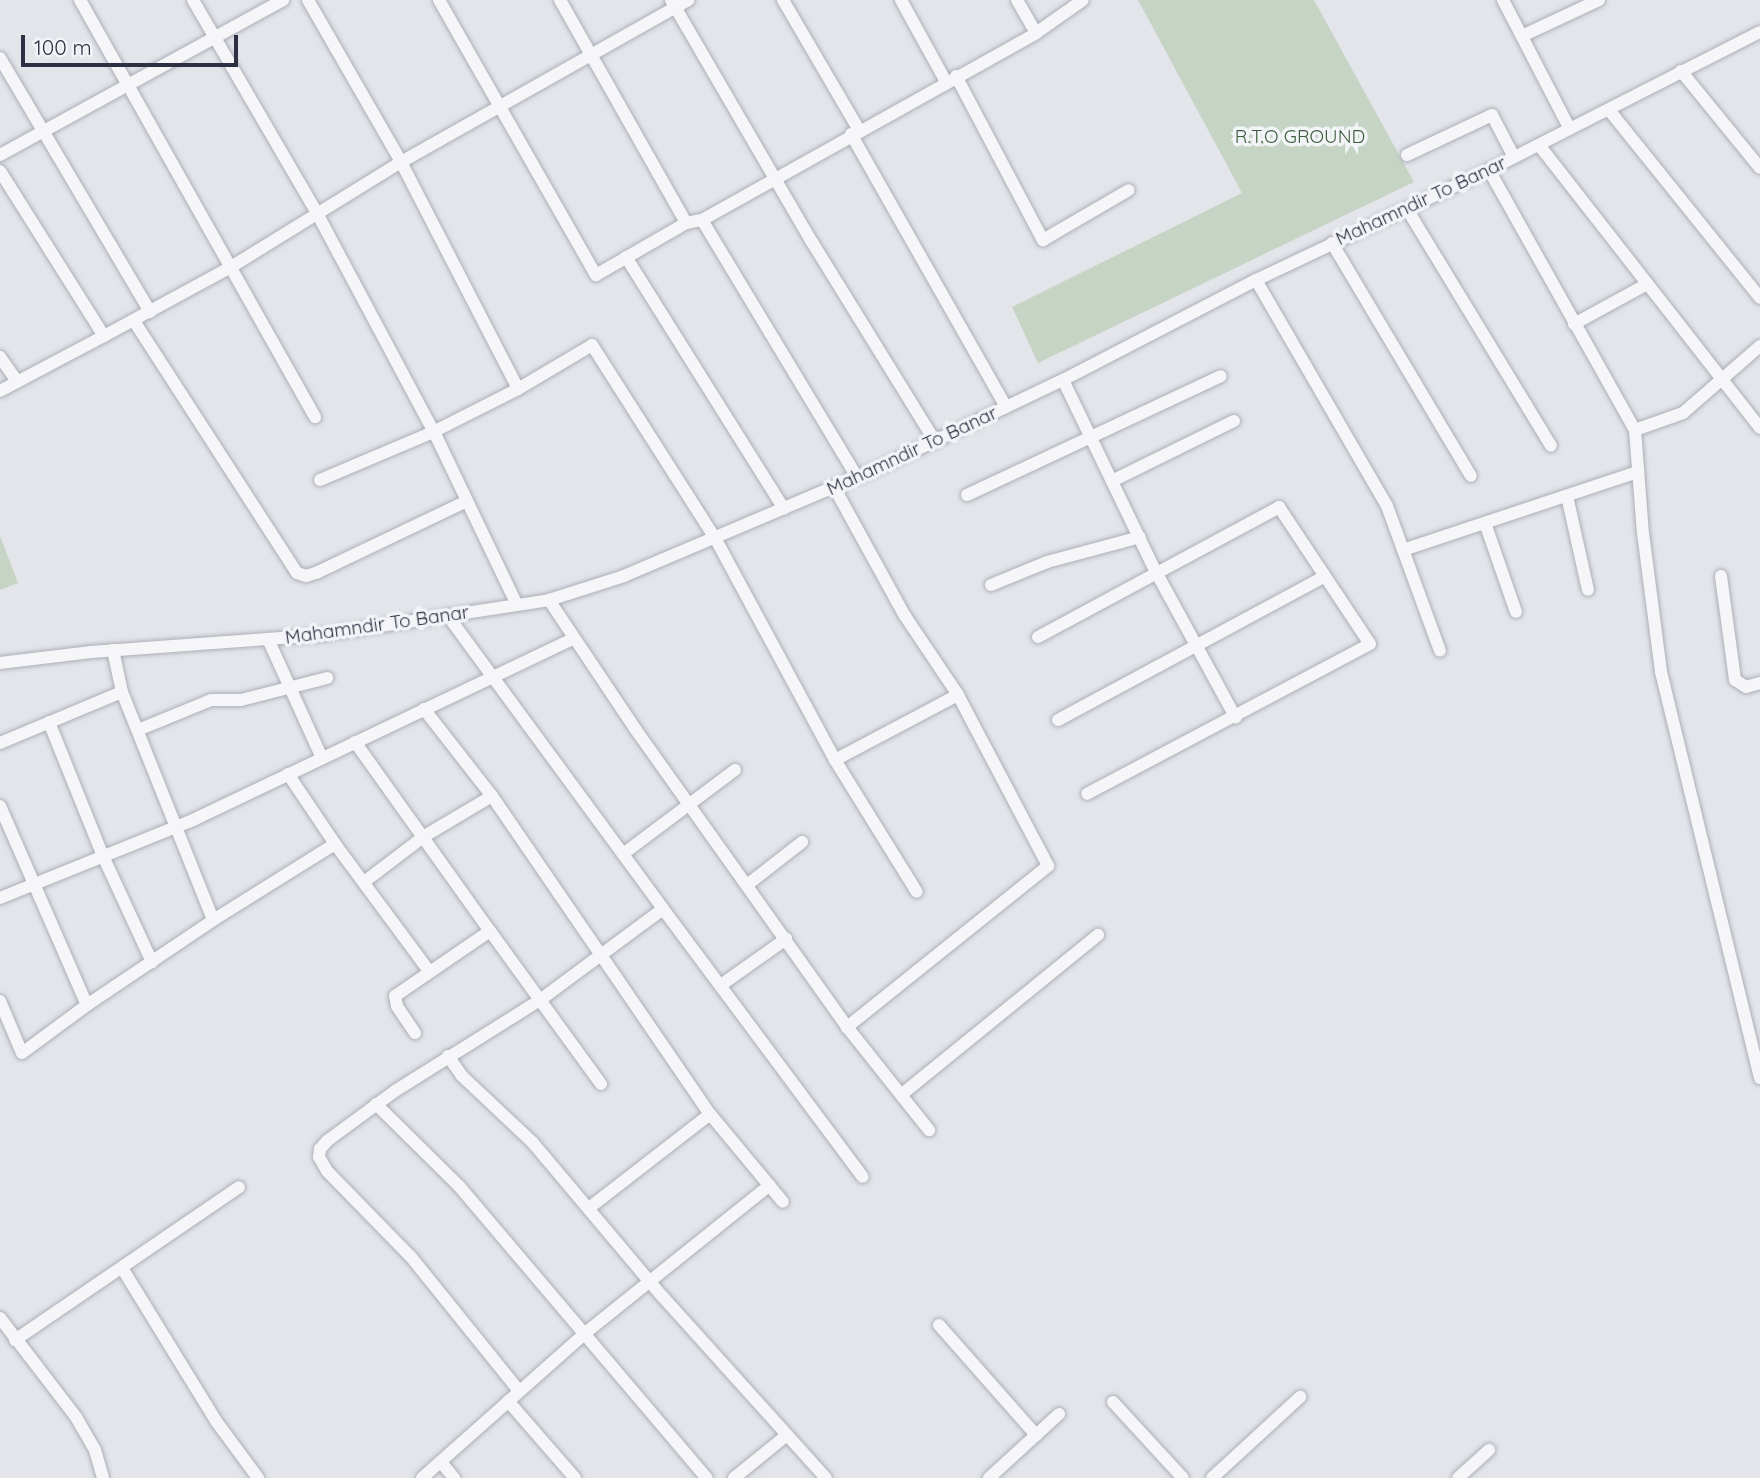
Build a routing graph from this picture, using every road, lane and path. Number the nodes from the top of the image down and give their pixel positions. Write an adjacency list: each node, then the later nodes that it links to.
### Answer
1 (80, 0): 23 (street)
2 (193, 0): 18 (street)
3 (283, 0): 18 (street)
4 (308, 0): 33 (street)
5 (439, 0): 24 (street)
6 (560, 0): 19 (street)
7 (690, 0): 14 (street)
8 (783, 0): 28 (street)
9 (901, 0): 22 (street)
10 (1017, 0): 16 (street)
11 (1083, 0): 16 (street)
12 (1503, 0): 17 (street)
13 (1599, 0): 17 (street)
14 (673, 4): 19 (street); 37 (street)
15 (1760, 32): 21 (street, Mahamndir To Banar)
16 (1036, 33): 22 (street)
17 (1522, 36): 26 (street)
18 (216, 38): 23 (street); 40 (street)
19 (591, 55): 24 (street); 42 (street)
20 (0, 58): 27 (street)
21 (1681, 71): 25 (street, Mahamndir To Banar); 34 (street)
22 (951, 79): 28 (street); 38 (street)
23 (129, 85): 27 (street); 45 (street)
24 (499, 106): 33 (street); 44 (street)
25 (1609, 110): 26 (street, Mahamndir To Banar); 48 (street)
26 (1570, 129): 29 (street, Mahamndir To Banar)
27 (43, 132): 30 (street); 49 (street)
28 (855, 132): 37 (street); 61 (street)
29 (1539, 145): 32 (street, Mahamndir To Banar); 47 (street)
30 (0, 155)
31 (1407, 155): 32 (street)
32 (1514, 157): 35 (street, Mahamndir To Banar)
33 (401, 162): 40 (street); 59 (street)
34 (1760, 168)
35 (1489, 170): 39 (street, Mahamndir To Banar); 51 (street)
36 (0, 171): 52 (street)
37 (775, 177): 41 (street); 68 (street)
38 (1129, 190)
39 (1407, 209): 43 (street, Mahamndir To Banar); 69 (street)
40 (318, 215): 45 (street); 66 (street)
41 (702, 220): 42 (street); 72 (street)
42 (686, 223): 44 (street)
43 (1332, 243): 46 (street, Mahamndir To Banar); 71 (street)
44 (626, 257): 79 (street)
45 (231, 267): 49 (street); 62 (street)
46 (1256, 280): 56 (street, Mahamndir To Banar); 83 (street)
47 (1647, 284): 51 (street); 58 (street)
48 (1760, 298)
49 (150, 312): 50 (street)
50 (134, 321): 52 (street); 78 (street)
51 (1574, 324): 65 (street)
52 (104, 336): 57 (street)
53 (1760, 346): 58 (street)
54 (0, 357): 57 (street)
55 (1222, 376): 67 (street)
56 (1063, 380): 61 (street, Mahamndir To Banar); 67 (street)
57 (17, 381): 60 (street)
58 (1721, 381): 64 (street); 65 (street)
59 (518, 388): 66 (street); 82 (street)
60 (0, 391)
61 (1006, 407): 68 (street, Mahamndir To Banar)
62 (315, 417)
63 (1234, 421): 74 (street)
64 (1760, 428)
65 (1635, 430): 70 (street)
66 (433, 432): 73 (street); 78 (street)
67 (1091, 436): 74 (street); 76 (street)
68 (935, 441): 72 (street, Mahamndir To Banar)
69 (1551, 446)
70 (1638, 472): 77 (street); 147 (street)
71 (1471, 476)
72 (857, 477): 75 (street, Mahamndir To Banar)
73 (320, 480)
74 (1112, 481): 81 (street)
75 (834, 487): 79 (street, Mahamndir To Banar); 105 (street)
76 (967, 495)
77 (1567, 496): 80 (street); 88 (street)
78 (467, 501): 90 (street)
79 (784, 509): 82 (street, Mahamndir To Banar)
80 (1485, 523): 83 (street); 91 (street)
81 (1140, 537): 84 (street); 87 (street)
82 (715, 538): 89 (street, Mahamndir To Banar); 114 (street)
83 (1403, 550): 98 (street)
84 (1156, 572): 85 (street); 93 (street); 96 (street)
85 (1325, 576): 96 (street); 107 (street)
86 (1721, 576): 102 (street)
87 (991, 585)
88 (1588, 590)
89 (549, 600): 90 (street, Mahamndir To Banar); 94 (street)
90 (517, 605): 92 (street, Mahamndir To Banar)
91 (1517, 612)
92 (448, 616): 95 (street, Mahamndir To Banar); 100 (street)
93 (1038, 637)
94 (574, 638): 100 (street); 119 (street)
95 (268, 639): 97 (street, Mahamndir To Banar); 103 (street)
96 (1196, 644): 107 (street); 108 (street)
97 (113, 650): 99 (street, Mahamndir To Banar); 104 (street)
98 (1440, 650)
99 (0, 663)
100 (494, 676): 106 (street); 125 (street)
101 (327, 678): 103 (street)
102 (1760, 682)
103 (289, 687): 110 (street); 113 (street)
104 (122, 692): 109 (street); 110 (street)
105 (958, 695): 114 (street); 144 (street)
106 (424, 709): 111 (street); 118 (street)
107 (1236, 718): 117 (street)
108 (1058, 720)
109 (50, 722): 112 (street); 126 (street)
110 (138, 730): 121 (street)
111 (355, 742): 113 (street); 122 (street)
112 (0, 743)
113 (322, 758): 116 (street)
114 (835, 760): 130 (street)
115 (734, 770): 119 (street)
116 (288, 774): 121 (street); 124 (street)
117 (1087, 794)
118 (492, 796): 122 (street); 137 (street)
119 (689, 803): 125 (street); 129 (street)
120 (0, 806): 128 (street)
121 (176, 827): 126 (street); 133 (street)
122 (423, 838): 127 (street); 134 (street)
123 (802, 842): 129 (street)
124 (335, 844): 127 (street); 133 (street)
125 (623, 854): 132 (street)
126 (103, 856): 128 (street); 138 (street)
127 (364, 882): 139 (street)
128 (32, 885): 131 (street); 143 (street)
129 (747, 885): 136 (street)
130 (917, 892)
131 (0, 898)
132 (663, 909): 137 (street); 140 (street)
133 (213, 920): 138 (street)
134 (489, 931): 139 (street); 141 (street)
135 (1098, 935): 149 (street)
136 (786, 939): 140 (street); 144 (street)
137 (599, 956): 141 (street); 151 (street)
138 (152, 962): 143 (street)
139 (429, 971): 145 (street)
140 (721, 985): 153 (street)
141 (540, 1000): 146 (street); 148 (street)
142 (0, 1001): 143 (street)
143 (87, 1005)
144 (847, 1027): 149 (street)
145 (415, 1034)
146 (448, 1056): 150 (street); 157 (street)
147 (1760, 1077)
148 (601, 1084)
149 (901, 1095): 152 (street)
150 (376, 1104): 162 (street); 164 (street)
151 (710, 1114): 154 (street); 157 (street)
152 (929, 1129)
153 (863, 1177)
154 (770, 1185): 156 (street); 159 (street)
155 (239, 1186): 158 (street)
156 (783, 1202)
157 (589, 1208): 159 (street)
158 (122, 1268): 163 (street); 174 (street)
159 (652, 1280): 162 (street); 169 (street)
160 (0, 1318): 163 (street)
161 (939, 1325): 170 (street)
162 (584, 1334): 164 (street); 178 (street)
163 (15, 1340): 173 (street)
164 (519, 1391): 166 (street)
165 (1300, 1397): 183 (street)
166 (508, 1401): 172 (street); 177 (street)
167 (1113, 1402): 182 (street)
168 (1059, 1414): 170 (street)
169 (787, 1435): 179 (street); 180 (street)
170 (1036, 1435): 181 (street)
171 (1489, 1450): 184 (street)
172 (441, 1462): 175 (street); 176 (street)
173 (103, 1478)
174 (258, 1478)
175 (422, 1478)
176 (454, 1478)
177 (575, 1478)
178 (707, 1478)
179 (734, 1478)
180 (826, 1478)
181 (989, 1478)
182 (1183, 1478)
183 (1212, 1478)
184 (1458, 1478)

